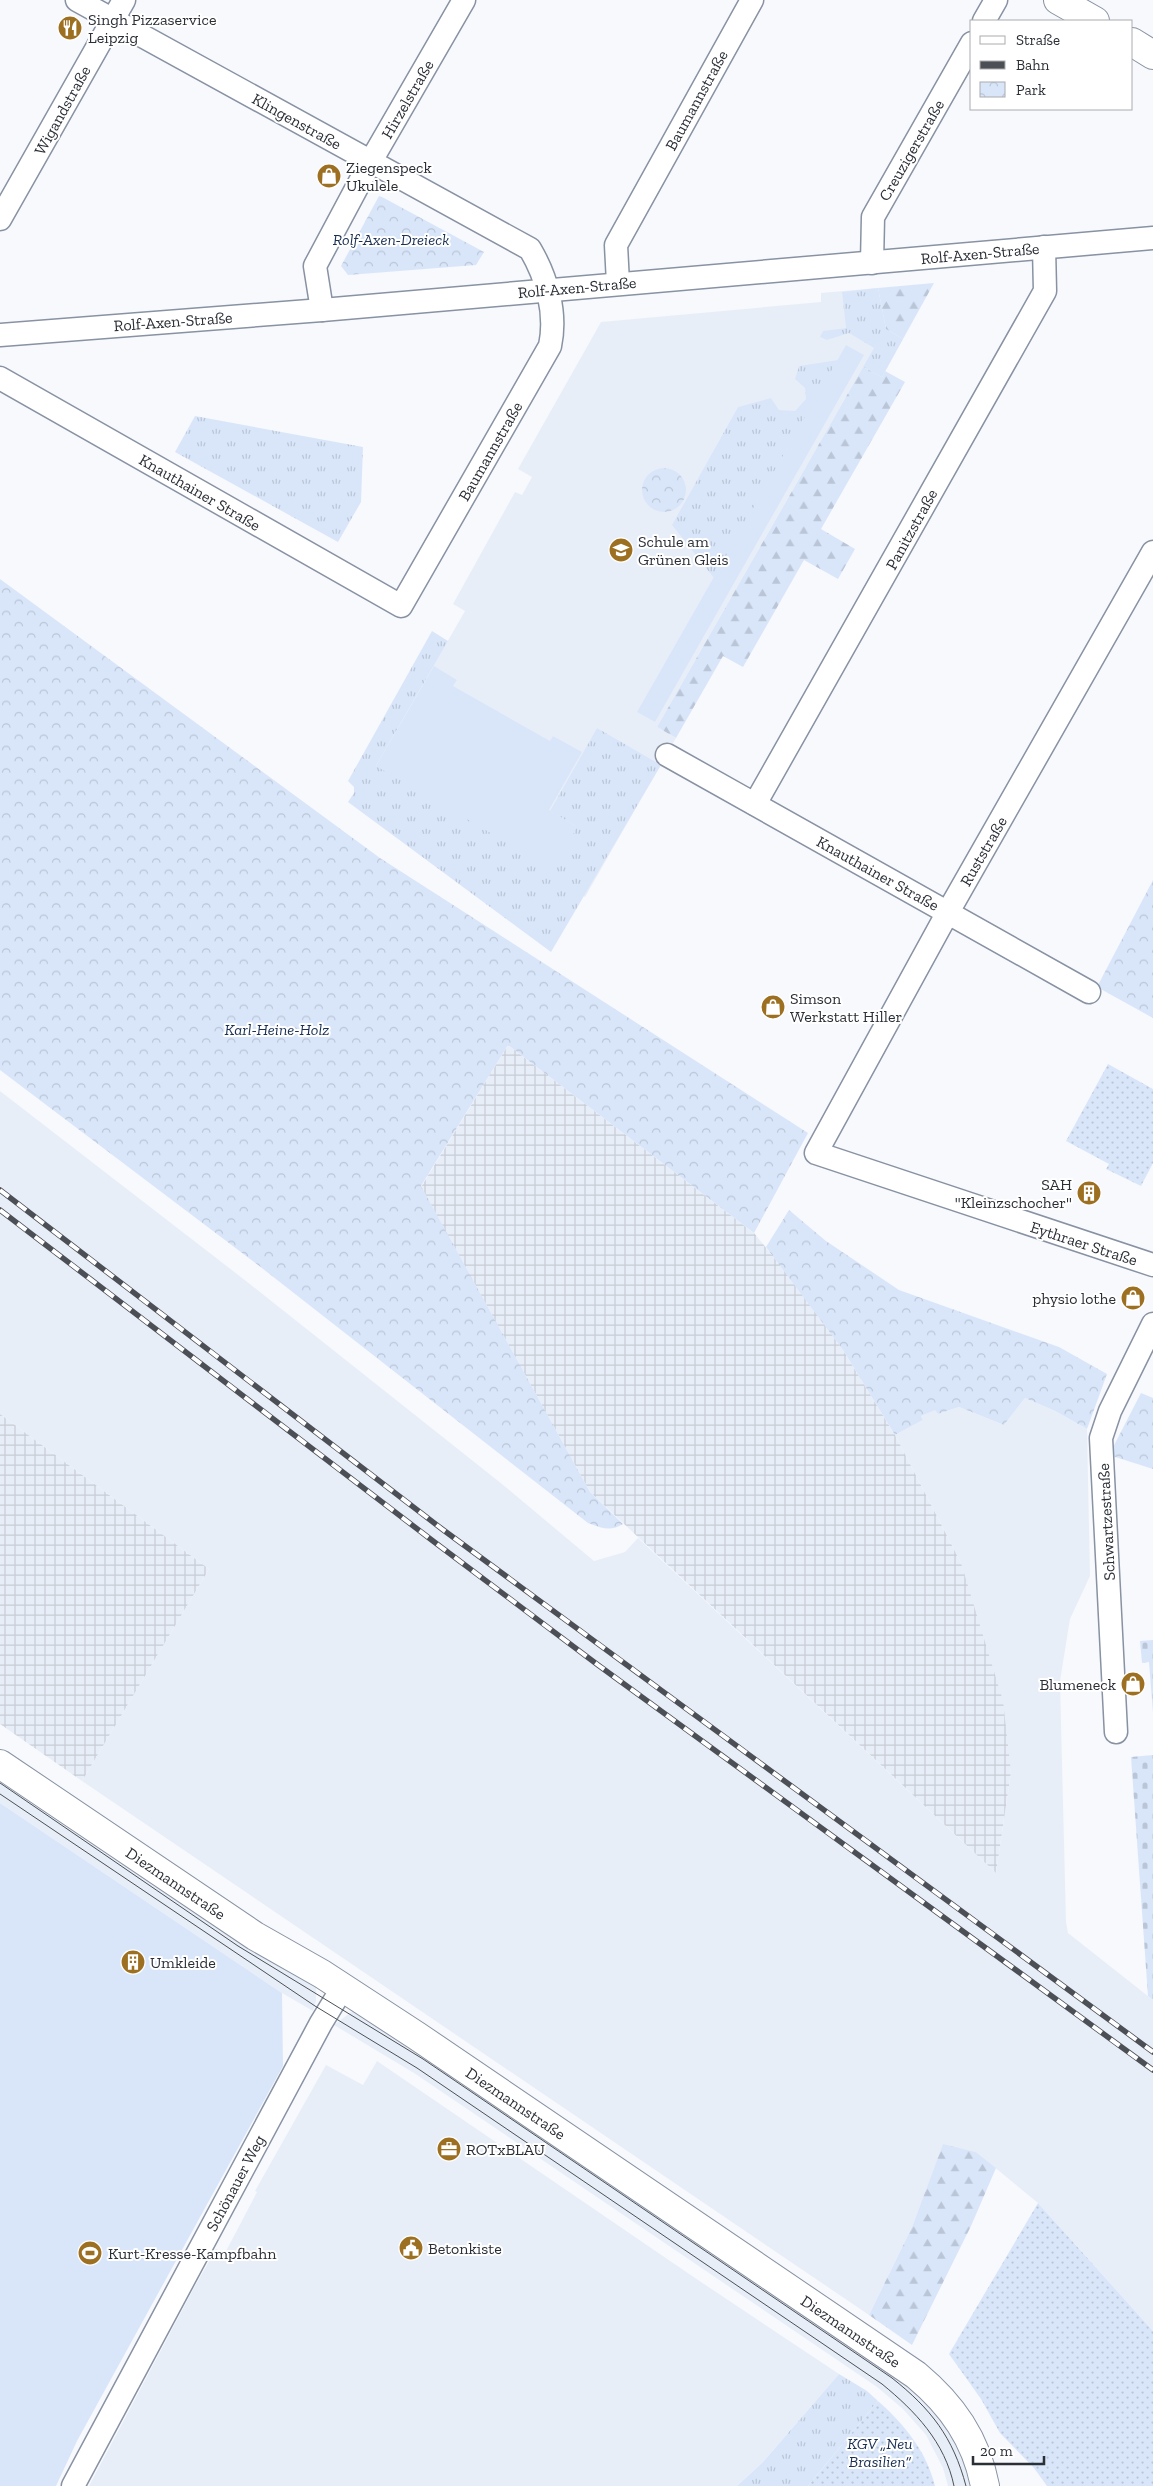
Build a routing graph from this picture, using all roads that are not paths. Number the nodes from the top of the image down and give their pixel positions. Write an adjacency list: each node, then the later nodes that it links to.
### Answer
1 (77, 0): 7 (street, Klingenstraße)
2 (124, 0): 7 (street, Wigandstraße)
3 (464, 0): 13 (street, Hirzelstraße)
4 (752, 0): 18 (street, Baumannstraße)
5 (996, 0): 8 (street)
6 (1058, 0): 9 (street)
7 (112, 20): 13 (street, Klingenstraße); 14 (street, Wigandstraße)
8 (985, 20)
9 (1093, 20)
10 (1133, 43): 12 (street)
11 (970, 47): 17 (street, Creuzigerstraße)
12 (1153, 54)
13 (371, 161): 19 (street, Klingenstraße); 20 (street, Hirzelstraße)
14 (0, 219)
15 (1153, 238): 16 (street, Rolf-Axen-Straße)
16 (1044, 247): 17 (street, Rolf-Axen-Straße); 26 (street, Panitzstraße)
17 (872, 263): 18 (street, Rolf-Axen-Straße)
18 (618, 284): 19 (street, Rolf-Axen-Straße)
19 (548, 290): 20 (street, Rolf-Axen-Straße); 24 (street, Baumannstraße)
20 (322, 310): 21 (street, Rolf-Axen-Straße)
21 (0, 335)
22 (0, 378): 24 (street, Knauthainer Straße)
23 (1153, 552): 27 (street, Ruststraße)
24 (401, 606)
25 (667, 755): 26 (street, Knauthainer Straße)
26 (755, 804): 27 (street, Knauthainer Straße)
27 (948, 912): 28 (street, Knauthainer Straße); 29 (street, Ruststraße)
28 (1089, 992)
29 (816, 1153): 30 (street, Eythraer Straße)
30 (1153, 1265)
31 (1153, 1324): 32 (street, Schwartzestraße)
32 (1116, 1732)
33 (0, 1764): 34 (street, Diezmannstraße)
34 (343, 1987): 35 (street, Schönauer Weg); 36 (street, Diezmannstraße)
35 (73, 2486)
36 (985, 2486)

